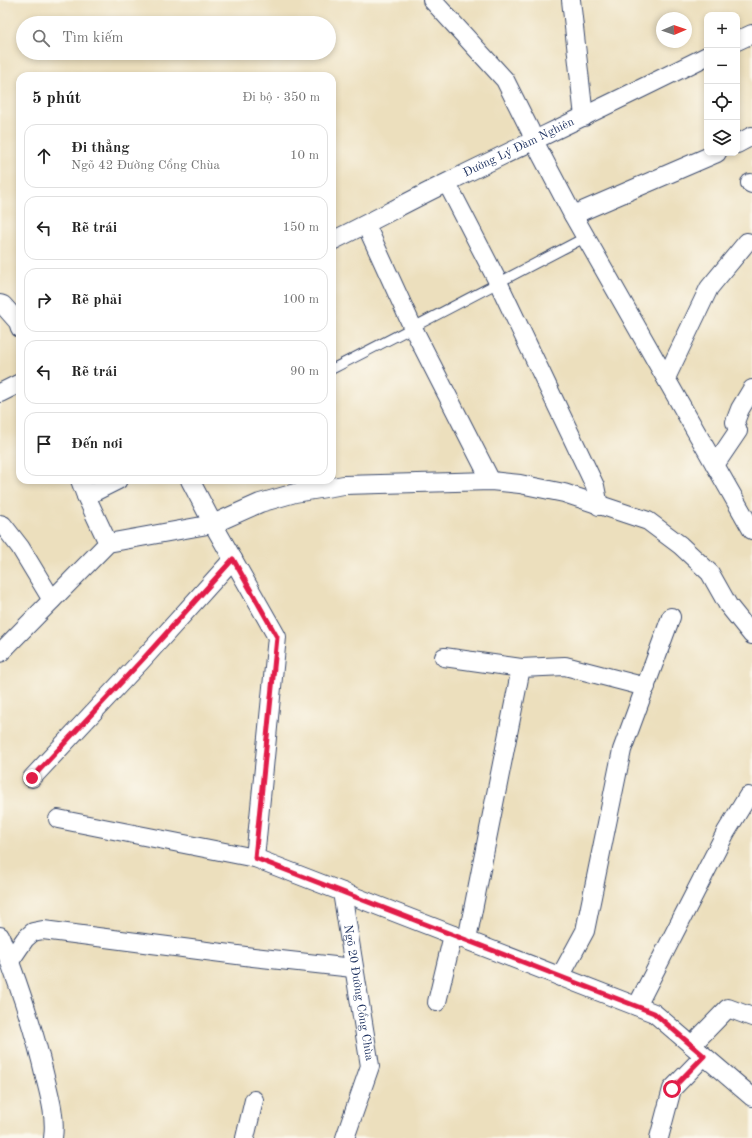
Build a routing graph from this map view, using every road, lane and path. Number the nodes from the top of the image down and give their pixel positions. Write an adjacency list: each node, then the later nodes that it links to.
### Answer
1 (432, 0): 8 (street)
2 (571, 0): 6 (street)
3 (752, 34): 4 (street)
4 (740, 40)
5 (704, 57): 6 (street, Đường Lý Đàm Nghiên)
6 (584, 117): 8 (street, Đường Lý Đàm Nghiên)
7 (752, 136): 9 (street)
8 (534, 141): 11 (street, Đường Lý Đàm Nghiên); 12 (street)
9 (740, 142)
10 (710, 156): 12 (street)
11 (447, 183): 13 (street, Đường Lý Đàm Nghiên); 17 (street)
12 (573, 215): 14 (street)
13 (366, 225): 15 (street, Đường Lý Đàm Nghiên); 20 (street)
14 (586, 237): 17 (lane); 22 (street)
15 (336, 239)
16 (747, 242): 22 (street)
17 (498, 282): 20 (lane); 31 (street)
18 (0, 304): 19 (street)
19 (16, 322)
20 (413, 328): 21 (lane); 27 (street)
21 (336, 367)
22 (666, 378): 26 (street)
23 (16, 385): 25 (street)
24 (752, 388): 26 (street)
25 (0, 393)
26 (715, 465): 34 (street)
27 (491, 481): 31 (street); 33 (street)
28 (100, 484): 30 (street)
29 (192, 484): 33 (street)
30 (83, 488): 35 (street)
31 (599, 506): 39 (street)
32 (0, 524): 37 (street)
33 (213, 524): 35 (street); 36 (street)
34 (752, 530)
35 (108, 543): 37 (street)
36 (233, 559): 44 (street); 47 (street)
37 (52, 600): 40 (street)
38 (671, 617): 43 (street)
39 (752, 635)
40 (0, 653)
41 (444, 657): 42 (street)
42 (521, 668): 43 (street); 50 (street)
43 (646, 687): 53 (street)
44 (32, 778)
45 (748, 796): 55 (street)
46 (58, 819): 47 (street)
47 (255, 858): 48 (street)
48 (342, 892): 50 (street); 52 (street, Ngõ 20 Đường Cổng Chùa)
49 (0, 936): 51 (street)
50 (460, 938): 53 (street); 54 (street)
51 (10, 961): 52 (street); 60 (street)
52 (353, 968): 62 (street, Ngõ 20 Đường Cổng Chùa)
53 (560, 977): 55 (street)
54 (438, 1002)
55 (637, 1006): 57 (street)
56 (752, 1017): 57 (street)
57 (698, 1051): 58 (street); 63 (street)
58 (752, 1097)
59 (254, 1100): 61 (street)
60 (53, 1138)
61 (245, 1138)
62 (345, 1138)
63 (659, 1138)

